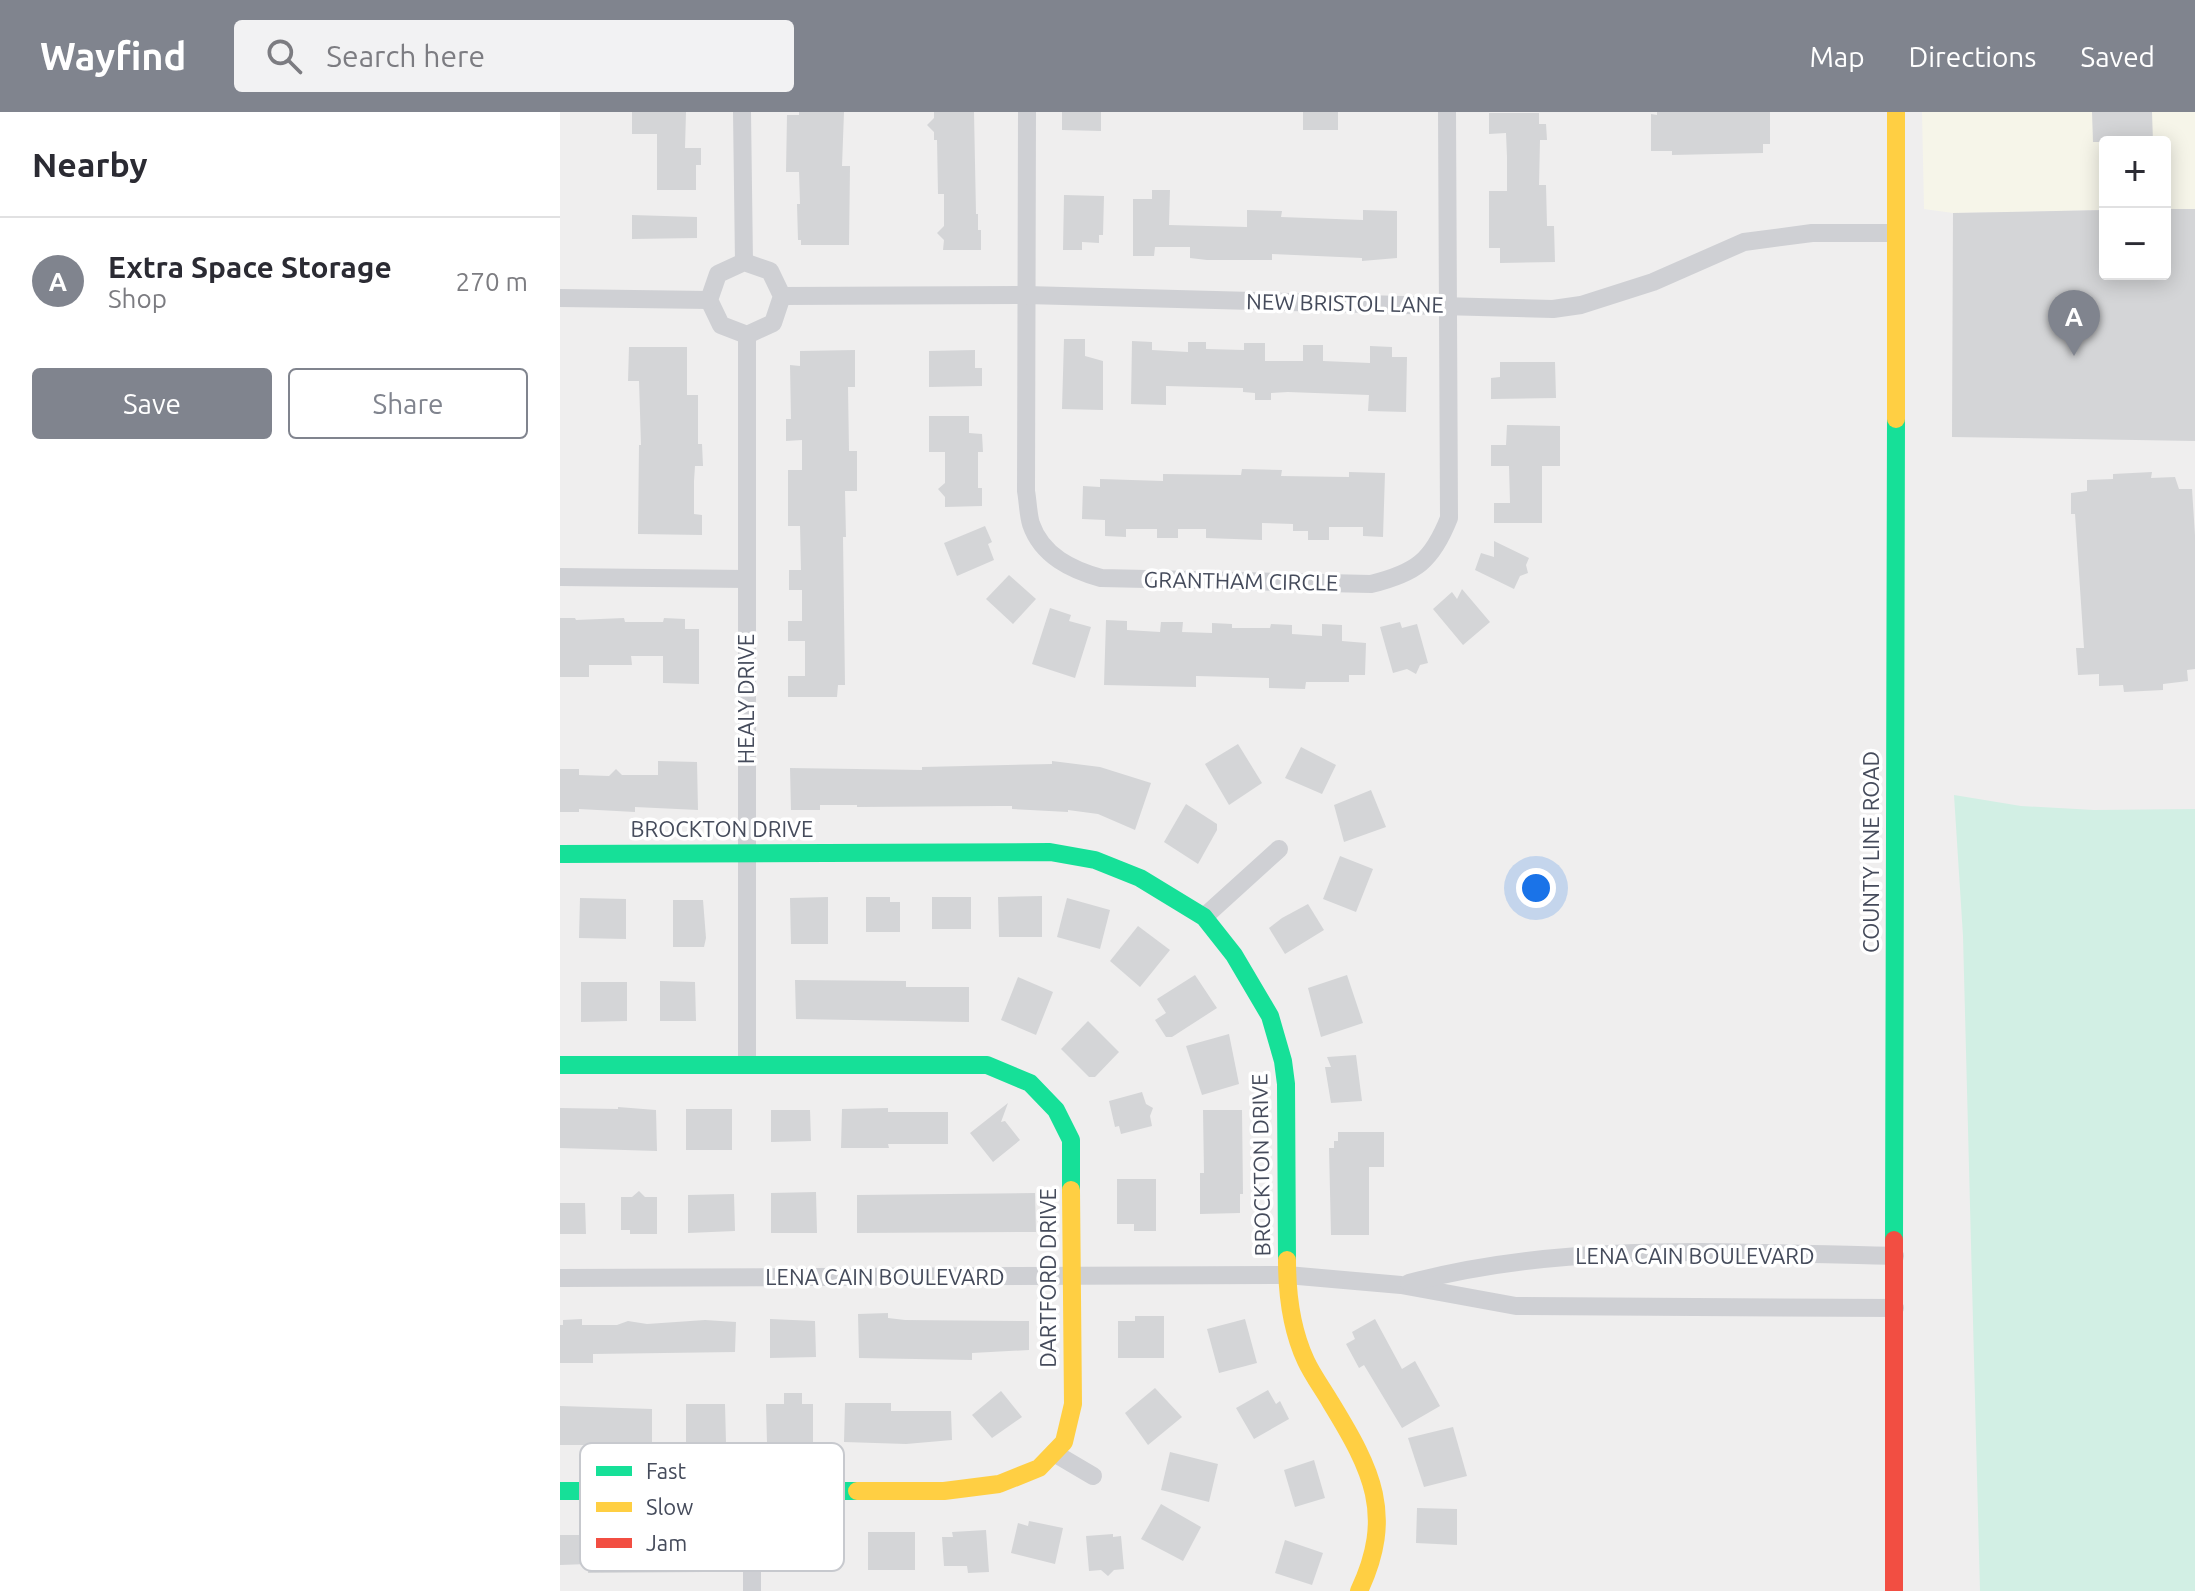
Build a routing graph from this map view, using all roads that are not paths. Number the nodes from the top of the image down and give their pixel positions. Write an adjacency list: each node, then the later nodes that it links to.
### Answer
1 (742, 112): 6 (street)
2 (1027, 112): 7 (street, GRANTHAM CIRCLE)
3 (1447, 112): 11 (street, GRANTHAM CIRCLE)
4 (1896, 112): 5 (street, COUNTY LINE ROAD)
5 (1896, 233): 11 (street, NEW BRISTOL LANE); 21 (street, COUNTY LINE ROAD)
6 (744, 262): 8 (street); 10 (street)
7 (1026, 295): 8 (street, NEW BRISTOL LANE); 11 (street, NEW BRISTOL LANE); 11 (street, GRANTHAM CIRCLE)
8 (782, 296): 12 (street)
9 (560, 298): 10 (street)
10 (709, 300): 12 (street)
11 (1449, 305)
12 (747, 335): 14 (street, HEALY DRIVE)
13 (560, 577): 14 (street)
14 (746, 579): 17 (street, HEALY DRIVE)
15 (1279, 849): 18 (street)
16 (560, 854): 17 (street, BROCKTON DRIVE)
17 (747, 854): 18 (street, BROCKTON DRIVE); 19 (street, HEALY DRIVE)
18 (1204, 917): 22 (street, BROCKTON DRIVE)
19 (747, 1063): 20 (street, DARTFORD DRIVE); 23 (street, DARTFORD DRIVE)
20 (560, 1065)
21 (1895, 1256): 25 (street, LENA CAIN BOULEVARD); 26 (street, COUNTY LINE ROAD)
22 (1287, 1275): 23 (street, LENA CAIN BOULEVARD); 25 (street, LENA CAIN BOULEVARD); 30 (street, BROCKTON DRIVE)
23 (1072, 1276): 24 (street, LENA CAIN BOULEVARD); 27 (street, DARTFORD DRIVE)
24 (560, 1278)
25 (1401, 1285): 26 (street, LENA CAIN BOULEVARD)
26 (1895, 1308): 31 (street, COUNTY LINE ROAD)
27 (1054, 1453): 28 (street); 29 (street)
28 (1093, 1476)
29 (844, 1490)
30 (1359, 1591)
31 (1894, 1591)

